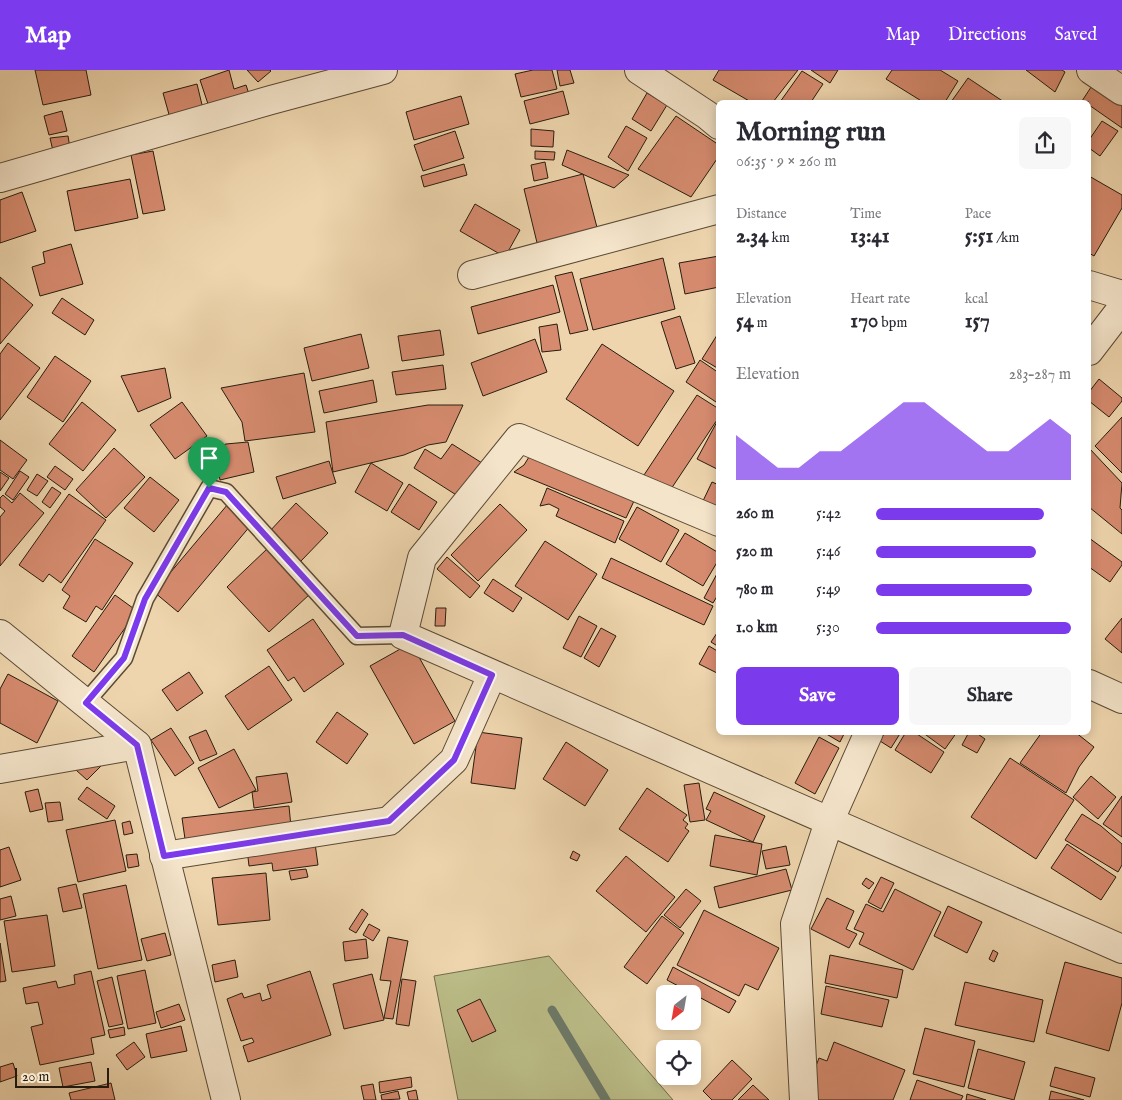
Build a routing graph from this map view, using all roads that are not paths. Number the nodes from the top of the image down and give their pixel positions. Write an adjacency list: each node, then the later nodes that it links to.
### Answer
1 (383, 70): 6 (street)
2 (639, 70): 5 (street)
3 (1091, 70): 4 (street)
4 (1122, 92)
5 (716, 122)
6 (0, 178)
7 (716, 210): 8 (street)
8 (472, 275)
9 (1091, 286): 10 (street)
10 (1122, 295)
11 (1122, 308): 12 (street)
12 (1091, 349)
13 (716, 521): 15 (street)
14 (0, 634): 19 (street)
15 (403, 635): 16 (street); 19 (lane)
16 (492, 675): 23 (street); 24 (street)
17 (1091, 685): 18 (street)
18 (1122, 699)
19 (86, 703): 21 (street)
20 (868, 735): 23 (street)
21 (137, 745): 22 (street); 24 (street)
22 (0, 769)
23 (829, 822): 25 (street); 27 (street)
24 (164, 856): 26 (street)
25 (1122, 949)
26 (226, 1100)
27 (804, 1100)

